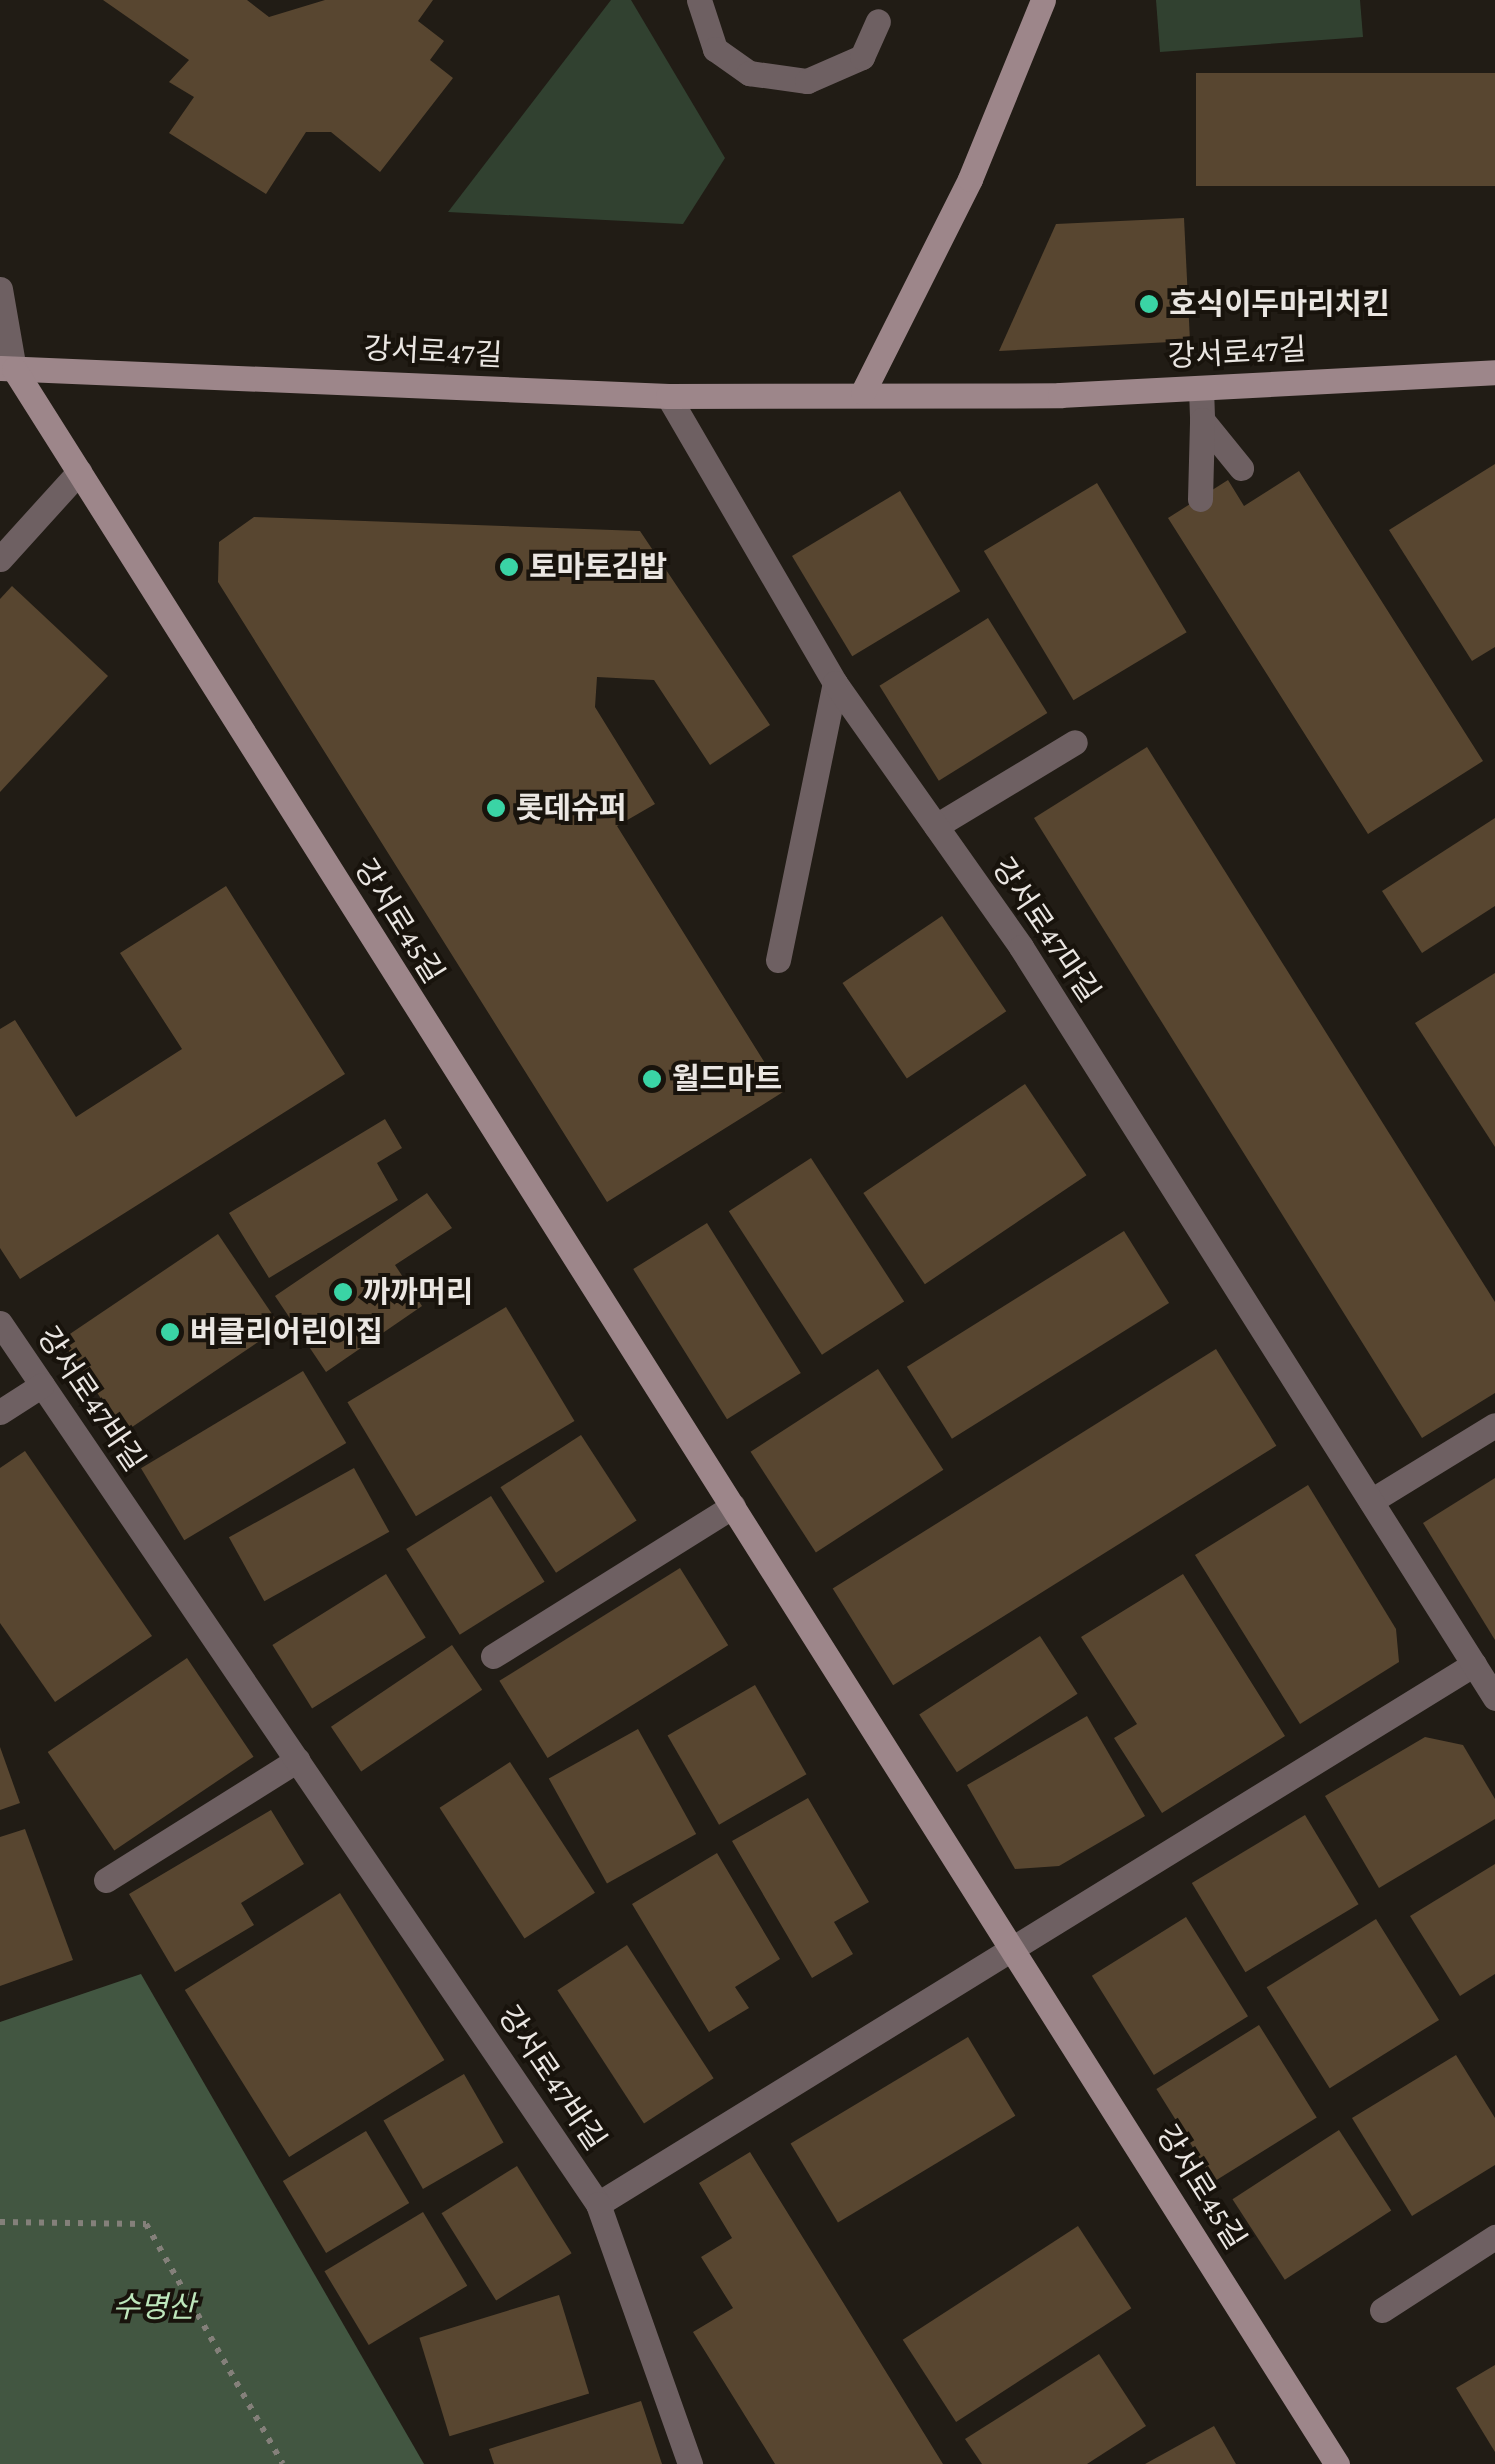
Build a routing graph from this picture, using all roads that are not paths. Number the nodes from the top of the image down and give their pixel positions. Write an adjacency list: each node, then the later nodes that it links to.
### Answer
1 (698, 0): 3 (street)
2 (1042, 0): 8 (street)
3 (878, 21)
4 (0, 289): 5 (street)
5 (7, 368): 9 (street, 강서로47길); 12 (street, 강서로45길)
6 (1495, 372): 7 (street, 강서로47길)
7 (1200, 388): 8 (street, 강서로47길); 10 (street)
8 (863, 392): 9 (street, 강서로47길)
9 (668, 396): 15 (street, 강서로47마길)
10 (1202, 420): 11 (street); 13 (street)
11 (1242, 468)
12 (79, 472): 14 (street); 24 (street, 강서로45길)
13 (1200, 499)
14 (0, 559)
15 (835, 683): 17 (street, 강서로47마길); 18 (street)
16 (1075, 742): 17 (street)
17 (936, 826): 23 (street, 강서로47마길)
18 (778, 960)
19 (0, 1323): 20 (street, 강서로47바길)
20 (42, 1384): 21 (street); 28 (street, 강서로47바길)
21 (0, 1412)
22 (1495, 1425): 23 (street)
23 (1371, 1500): 26 (street, 강서로47마길)
24 (732, 1506): 25 (street); 30 (street, 강서로45길)
25 (493, 1656)
26 (1474, 1664): 27 (street, 강서로47마길); 30 (street)
27 (1495, 1698)
28 (297, 1760): 29 (street); 31 (street, 강서로47바길)
29 (106, 1880)
30 (1010, 1945): 31 (street); 35 (street, 강서로45길)
31 (598, 2204): 34 (street, 강서로47바길)
32 (1495, 2236): 33 (street)
33 (1382, 2310)
34 (690, 2464)
35 (1337, 2464)

